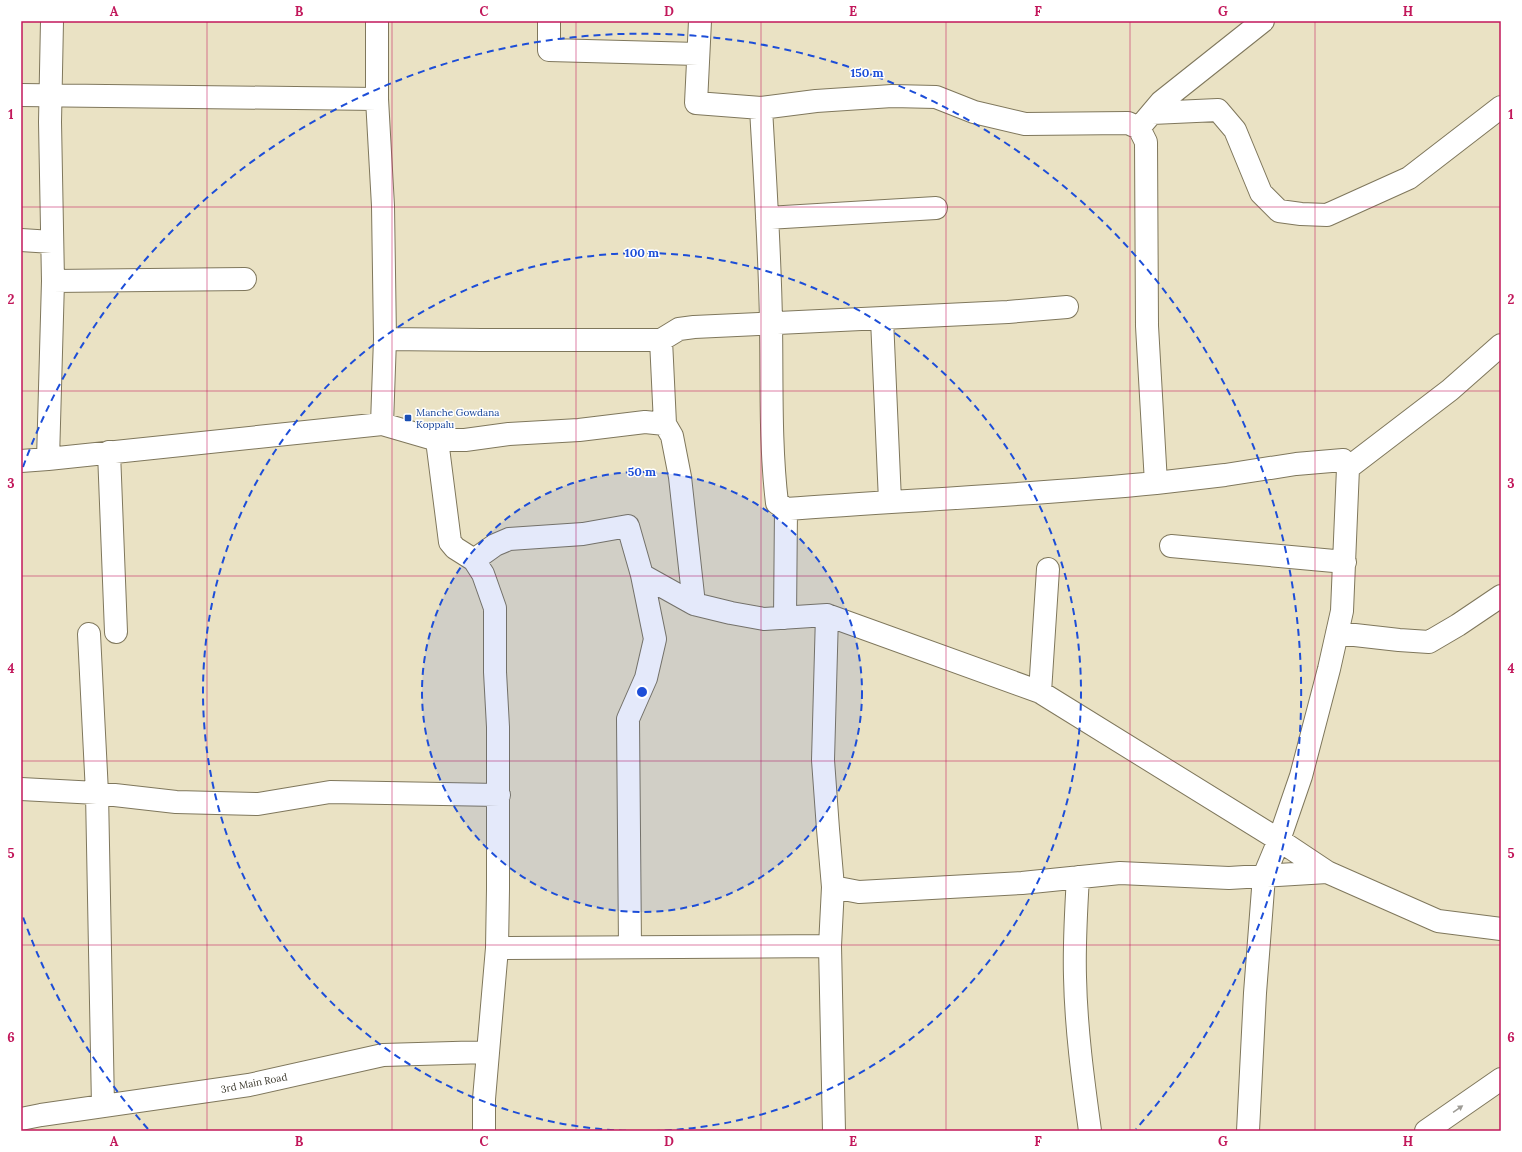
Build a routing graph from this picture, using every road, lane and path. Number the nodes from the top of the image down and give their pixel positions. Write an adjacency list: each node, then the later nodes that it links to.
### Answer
1 (52, 21): 7 (street)
2 (377, 21): 9 (street)
3 (549, 21): 6 (street)
4 (700, 21): 6 (street)
5 (1263, 21): 12 (street)
6 (698, 54): 11 (street)
7 (50, 94): 8 (street); 9 (street); 16 (street)
8 (21, 95)
9 (377, 99): 22 (street)
10 (1501, 106): 12 (street)
11 (761, 108): 12 (street); 14 (street)
12 (1146, 120): 32 (street)
13 (936, 208): 14 (street)
14 (767, 218): 21 (street)
15 (21, 240): 16 (street)
16 (52, 242): 18 (street)
17 (245, 279): 18 (street)
18 (53, 281): 29 (street)
19 (1067, 307): 20 (street)
20 (882, 319): 21 (street); 33 (street)
21 (771, 323): 23 (street); 34 (street)
22 (385, 339): 23 (street); 25 (street)
23 (661, 340): 26 (street)
24 (1501, 345): 31 (street)
25 (382, 424): 27 (street); 28 (street)
26 (665, 424): 27 (street); 41 (street)
27 (437, 440): 36 (street)
28 (109, 452): 29 (street); 44 (street)
29 (48, 459): 30 (street)
30 (21, 461)
31 (1348, 468): 32 (street); 37 (street)
32 (1156, 483): 33 (street)
33 (890, 501): 34 (street)
34 (786, 510): 43 (street)
35 (1171, 546): 37 (street)
36 (474, 560): 39 (street); 50 (street)
37 (1345, 562): 45 (street)
38 (1048, 569): 47 (street)
39 (642, 575): 41 (street); 58 (street)
40 (1501, 596): 45 (street)
41 (694, 604): 43 (street)
42 (827, 615): 43 (street); 47 (street); 55 (street)
43 (786, 618)
44 (116, 632)
45 (1337, 633): 51 (street)
46 (89, 634): 49 (street)
47 (1040, 692): 51 (street)
48 (21, 789): 49 (street)
49 (97, 793): 50 (street); 62 (street)
50 (499, 795): 59 (street)
51 (1279, 840): 52 (street); 53 (street)
52 (1327, 872): 53 (street); 56 (street)
53 (1264, 876): 54 (street); 67 (street)
54 (1078, 877): 55 (street); 66 (street)
55 (834, 886): 57 (street)
56 (1501, 929)
57 (830, 946): 58 (street); 65 (street)
58 (630, 947): 59 (street)
59 (497, 948): 60 (street)
60 (488, 1052): 62 (street, 3rd Main Road); 64 (street)
61 (1501, 1079): 68 (street, one-way to 61)
62 (103, 1106): 63 (street, 3rd Main Road)
63 (21, 1119)
64 (484, 1131)
65 (834, 1131)
66 (1090, 1131)
67 (1248, 1131)
68 (1426, 1131)

